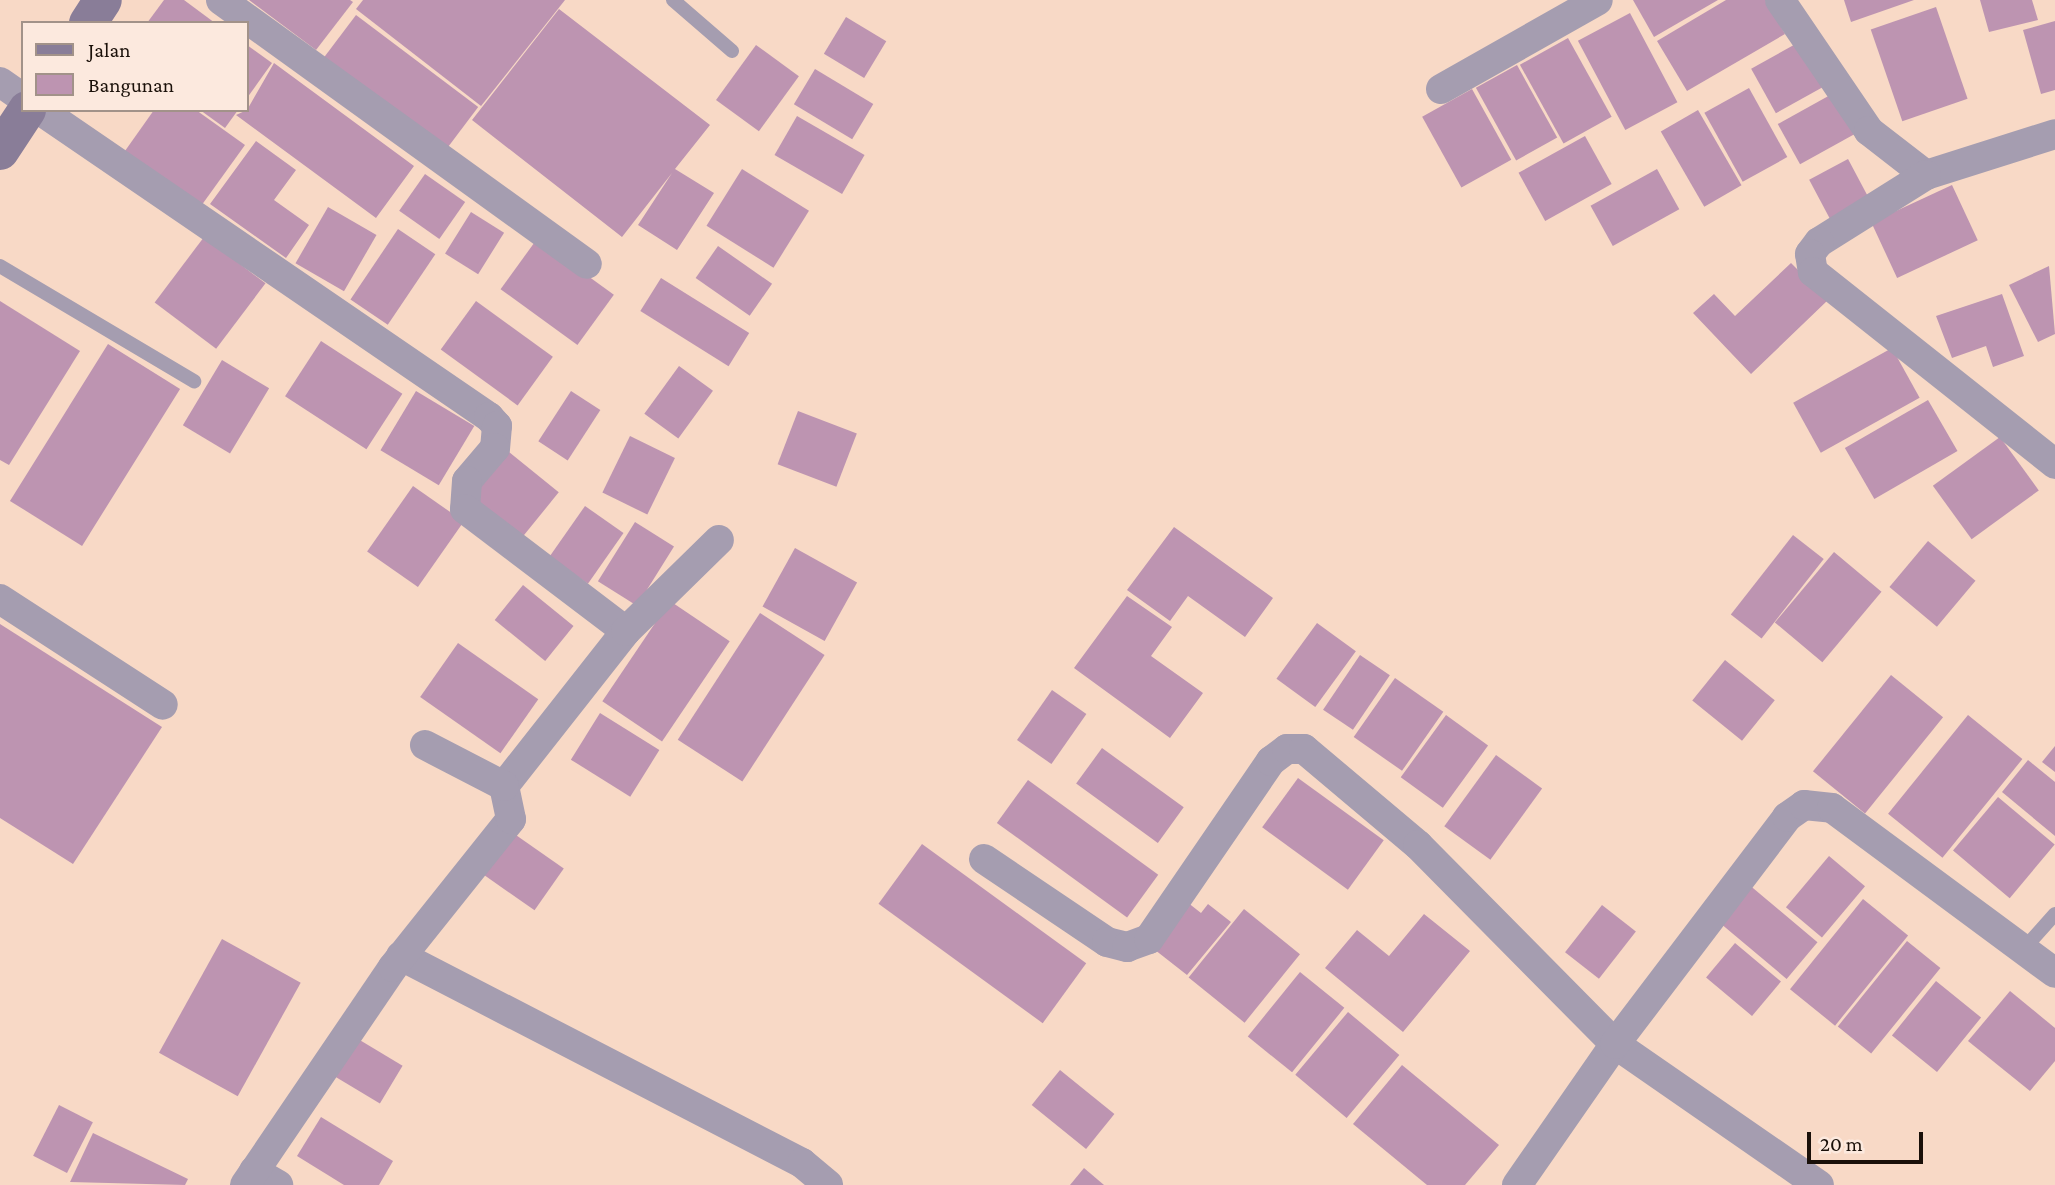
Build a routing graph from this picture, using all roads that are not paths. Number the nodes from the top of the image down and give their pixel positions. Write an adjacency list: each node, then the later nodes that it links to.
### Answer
1 (103, 0): 6 (street)
2 (220, 0): 16 (street)
3 (673, 0): 7 (lane)
4 (1598, 0): 9 (street)
5 (1780, 0): 15 (street)
6 (89, 21)
7 (732, 51)
8 (0, 82): 10 (street)
9 (1441, 89)
10 (21, 97)
11 (26, 112): 14 (street)
12 (43, 112): 22 (street)
13 (2055, 134): 15 (street)
14 (0, 151)
15 (1926, 175): 19 (street)
16 (587, 264)
17 (0, 266): 18 (lane)
18 (194, 381)
19 (2055, 464)
20 (719, 540): 22 (street)
21 (0, 599): 23 (street)
22 (626, 631): 25 (street)
23 (163, 705)
24 (425, 745): 25 (street)
25 (504, 786): 29 (street)
26 (984, 859): 31 (street)
27 (2055, 914): 28 (lane)
28 (2020, 953): 30 (street); 31 (street)
29 (401, 956): 32 (street); 33 (street)
30 (2055, 973)
31 (1615, 1044): 34 (street); 35 (street)
32 (259, 1180)
33 (828, 1185)
34 (1517, 1185)
35 (1819, 1185)

